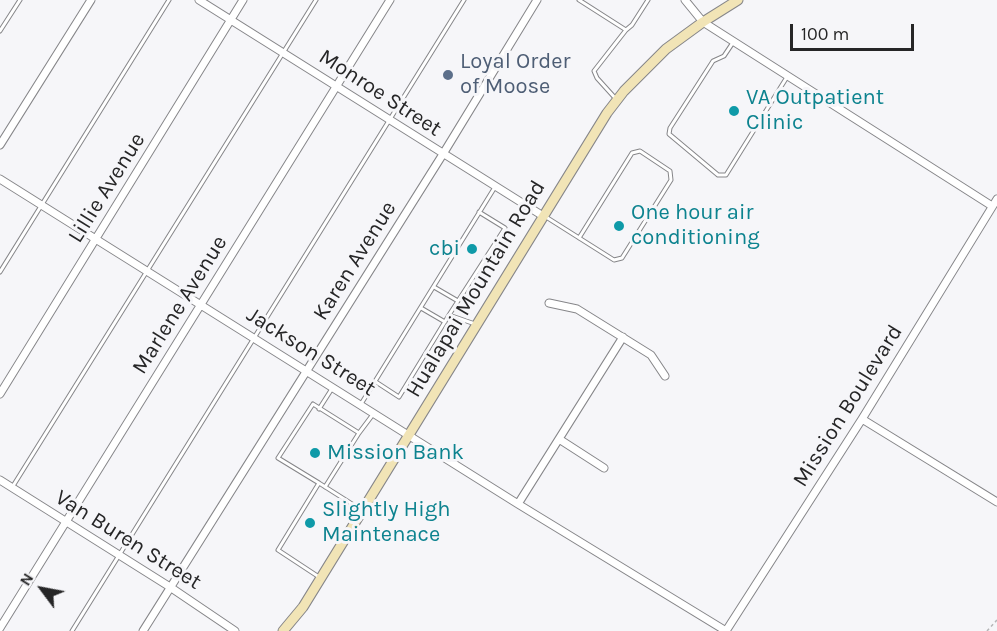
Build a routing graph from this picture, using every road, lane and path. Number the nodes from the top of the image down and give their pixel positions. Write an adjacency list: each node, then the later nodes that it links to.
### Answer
1 (20, 0): 17 (lane)
2 (91, 0): 24 (street)
3 (169, 0): 29 (lane)
4 (199, 0): 14 (street, Monroe Street)
5 (243, 0): 14 (street, Lillie Avenue)
6 (316, 0): 19 (lane)
7 (390, 0): 21 (street, Marlene Avenue)
8 (464, 0): 23 (lane)
9 (537, 0): 25 (street, Karen Avenue)
10 (579, 0): 16 (lane)
11 (648, 0): 16 (lane)
12 (685, 0): 15 (street)
13 (738, 0): 15 (main road, Hualapai Mountain Road)
14 (232, 19): 19 (street, Monroe Street); 33 (street, Lillie Avenue)
15 (703, 22): 18 (street); 22 (main road, Hualapai Mountain Road)
16 (626, 30): 22 (lane)
17 (0, 31)
18 (734, 42): 20 (street); 20 (lane)
19 (283, 52): 21 (street, Monroe Street); 35 (lane)
20 (788, 76): 30 (street)
21 (335, 86): 23 (street, Monroe Street); 40 (street, Marlene Avenue)
22 (617, 100): 32 (main road, Hualapai Mountain Road)
23 (389, 120): 25 (street, Monroe Street); 45 (lane)
24 (0, 145)
25 (443, 154): 27 (street, Monroe Street); 47 (street, Karen Avenue)
26 (0, 179): 29 (street, Jackson Street)
27 (495, 186): 31 (lane); 32 (street, Monroe Street)
28 (997, 199): 30 (street, Mission Boulevard)
29 (41, 204): 33 (street, Jackson Street); 36 (lane)
30 (992, 206): 55 (street, Mission Boulevard)
31 (480, 212): 37 (lane); 38 (lane)
32 (543, 216): 34 (lane); 44 (main road, Hualapai Mountain Road)
33 (96, 238): 35 (street, Jackson Street); 51 (street, Lillie Avenue)
34 (579, 238): 34 (lane)
35 (147, 270): 40 (street, Jackson Street); 63 (lane)
36 (0, 272)
37 (434, 287): 38 (lane); 41 (lane)
38 (458, 301): 42 (lane)
39 (549, 303): 46 (street)
40 (201, 304): 45 (street, Jackson Street); 67 (street, Marlene Avenue)
41 (421, 308): 43 (lane); 49 (lane)
42 (449, 315): 43 (lane); 44 (lane)
43 (445, 322): 49 (lane)
44 (477, 325): 57 (main road, Hualapai Mountain Road)
45 (255, 338): 47 (street, Jackson Street); 68 (lane)
46 (623, 338): 48 (street); 58 (street)
47 (307, 370): 50 (street, Jackson Street); 70 (street, Karen Avenue)
48 (665, 376)
49 (376, 382): 52 (lane)
50 (333, 387): 52 (street, Jackson Street); 53 (lane)
51 (0, 394)
52 (362, 404): 54 (street, Jackson Street)
53 (319, 408): 56 (lane); 61 (lane)
54 (374, 412): 56 (lane); 57 (street, Jackson Street)
55 (862, 419): 64 (street); 79 (street, Mission Boulevard)
56 (359, 433): 62 (lane)
57 (409, 435): 65 (street, Jackson Street); 66 (main road, Hualapai Mountain Road)
58 (559, 440): 59 (street); 65 (street)
59 (604, 468)
60 (0, 480): 63 (street, Van Buren Street)
61 (319, 483): 62 (lane); 69 (lane)
62 (325, 487): 66 (lane)
63 (12, 488): 67 (street, Van Buren Street)
64 (997, 502)
65 (518, 504): 79 (street, Jackson Street)
66 (363, 510): 69 (main road, Hualapai Mountain Road)
67 (67, 522): 68 (street, Van Buren Street); 73 (street, Marlene Avenue)
68 (120, 556): 70 (street, Van Buren Street); 74 (lane)
69 (321, 578): 78 (main road, Hualapai Mountain Road)
70 (170, 587): 72 (street, Van Buren Street); 75 (street, Karen Avenue)
71 (997, 620): 80 (path)
72 (224, 623): 76 (lane); 77 (street, Van Buren Street)
73 (0, 628)
74 (72, 631)
75 (143, 631)
76 (219, 631)
77 (235, 631)
78 (283, 631)
79 (726, 631)
80 (987, 631)

